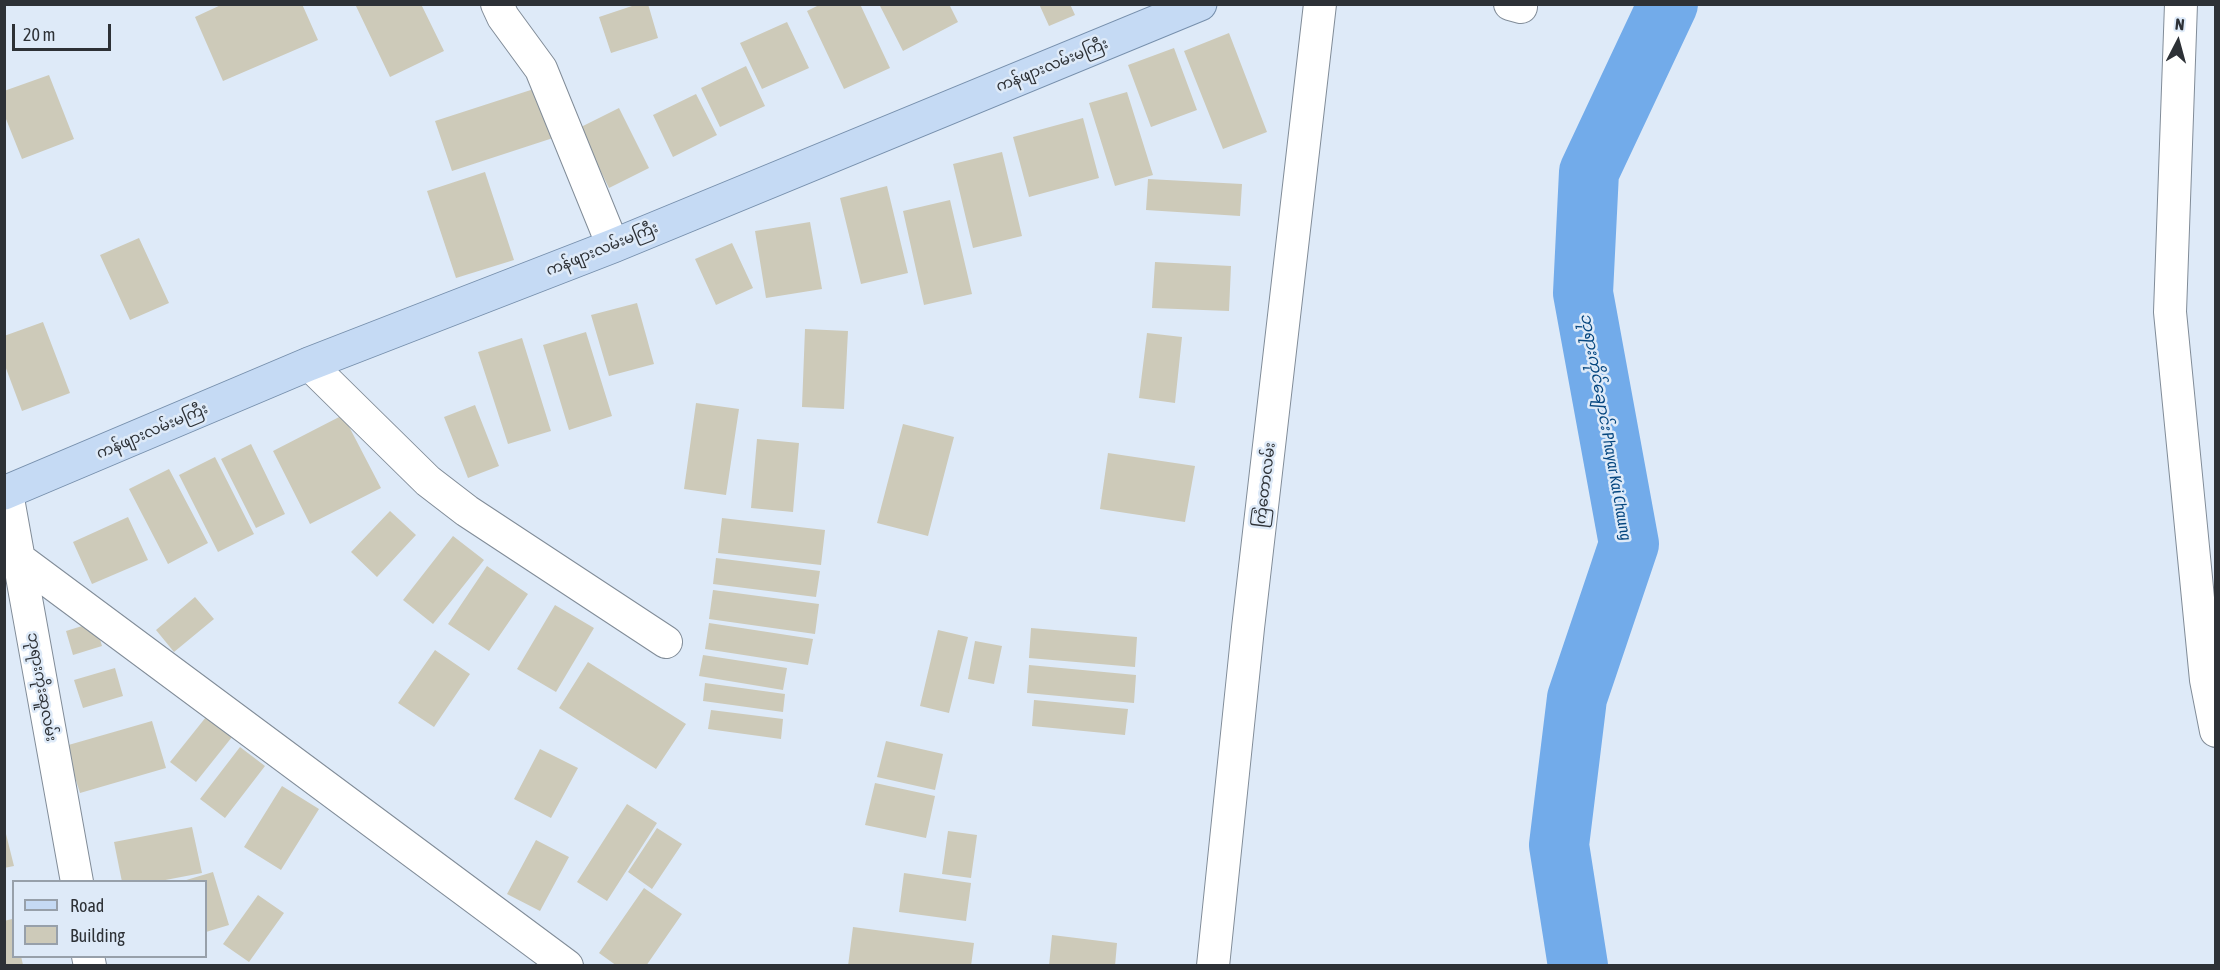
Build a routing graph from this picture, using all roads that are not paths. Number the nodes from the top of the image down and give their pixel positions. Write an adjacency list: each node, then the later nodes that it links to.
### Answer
1 (497, 4): 5 (street)
2 (1200, 4): 5 (main road, ကန်ဖျားလမ်းမကြီး)
3 (1320, 4): 13 (street, ကြံတောလမ်း)
4 (2181, 4): 10 (street)
5 (614, 246): 6 (main road, ကန်ဖျားလမ်းမကြီး)
6 (309, 364): 7 (main road, ကန်ဖျားလမ်းမကြီး); 9 (street)
7 (6, 493): 8 (street, ဘုရားကိုးဆူလမ်း)
8 (18, 558): 11 (street, ဘုရားကိုးဆူလမ်း); 12 (street)
9 (666, 642)
10 (2216, 731)
11 (77, 880)
12 (567, 966)
13 (1213, 966)

